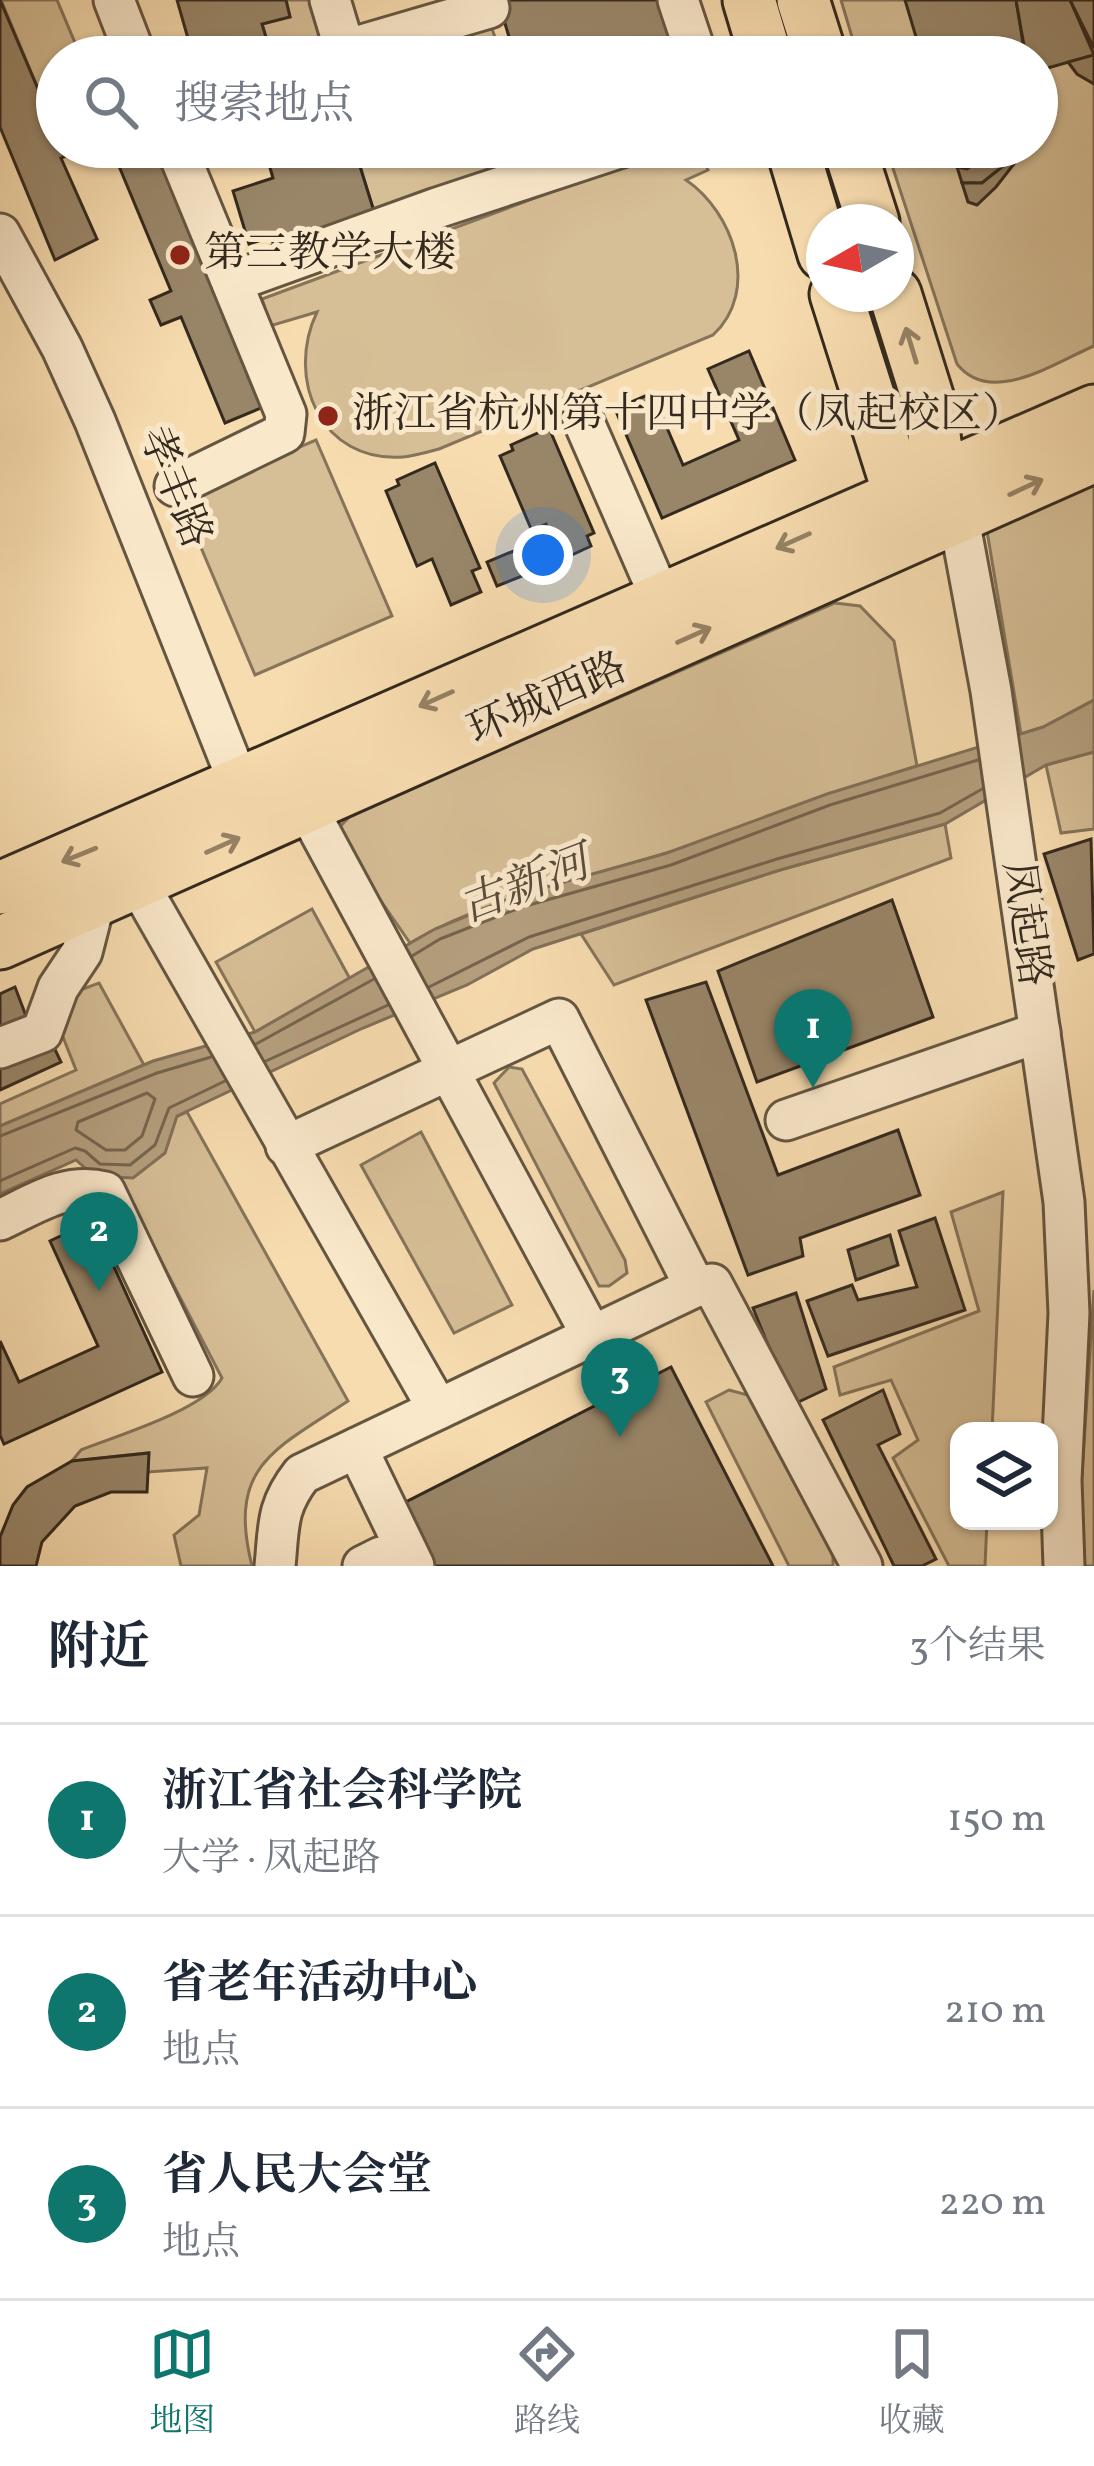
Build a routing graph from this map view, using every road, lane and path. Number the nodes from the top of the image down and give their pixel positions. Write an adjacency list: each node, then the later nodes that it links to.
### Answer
1 (113, 0): 7 (street)
2 (330, 0): 8 (street)
3 (487, 0): 9 (street)
4 (678, 0): 10 (street)
5 (749, 0): 11 (main road)
6 (803, 0): 12 (main road)
7 (128, 36)
8 (341, 36)
9 (393, 36)
10 (690, 36)
11 (760, 36)
12 (814, 36)
13 (185, 168): 20 (street)
14 (558, 168): 20 (street)
15 (798, 168): 17 (main road)
16 (856, 168): 18 (main road)
17 (809, 204)
18 (867, 204)
19 (0, 234): 29 (street, 孝丰路)
20 (232, 282): 26 (street)
21 (845, 312): 27 (main road)
22 (901, 312): 27 (main road, 凤起路, one-way to 22)
23 (1094, 411): 27 (main road, 环城西路)
24 (583, 420): 28 (street)
25 (1094, 456): 27 (main road, 环城西路, one-way to 25)
26 (175, 486)
27 (935, 498): 28 (main road, 环城西路, one-way to 28); 30 (main road, 环城西路, one-way to 27); 34 (street, 凤起路)
28 (662, 599): 29 (main road, 环城西路, one-way to 29)
29 (240, 786): 31 (main road, 环城西路, one-way to 31)
30 (307, 808): 32 (main road, 环城西路, one-way to 30); 36 (street)
31 (0, 888)
32 (117, 892): 33 (main road, 环城西路); 35 (street); 38 (street)
33 (0, 943)
34 (1040, 1032): 37 (street); 48 (street, 凤起路)
35 (0, 1048)
36 (450, 1071): 38 (street); 40 (street); 41 (street)
37 (786, 1120)
38 (286, 1146): 43 (street)
39 (0, 1220): 42 (street)
40 (695, 1287): 41 (street); 47 (street)
41 (592, 1336): 43 (street)
42 (193, 1376)
43 (438, 1409): 44 (street)
44 (357, 1448): 45 (street); 46 (street)
45 (386, 1563)
46 (275, 1566)
47 (862, 1566)
48 (1064, 1566)

